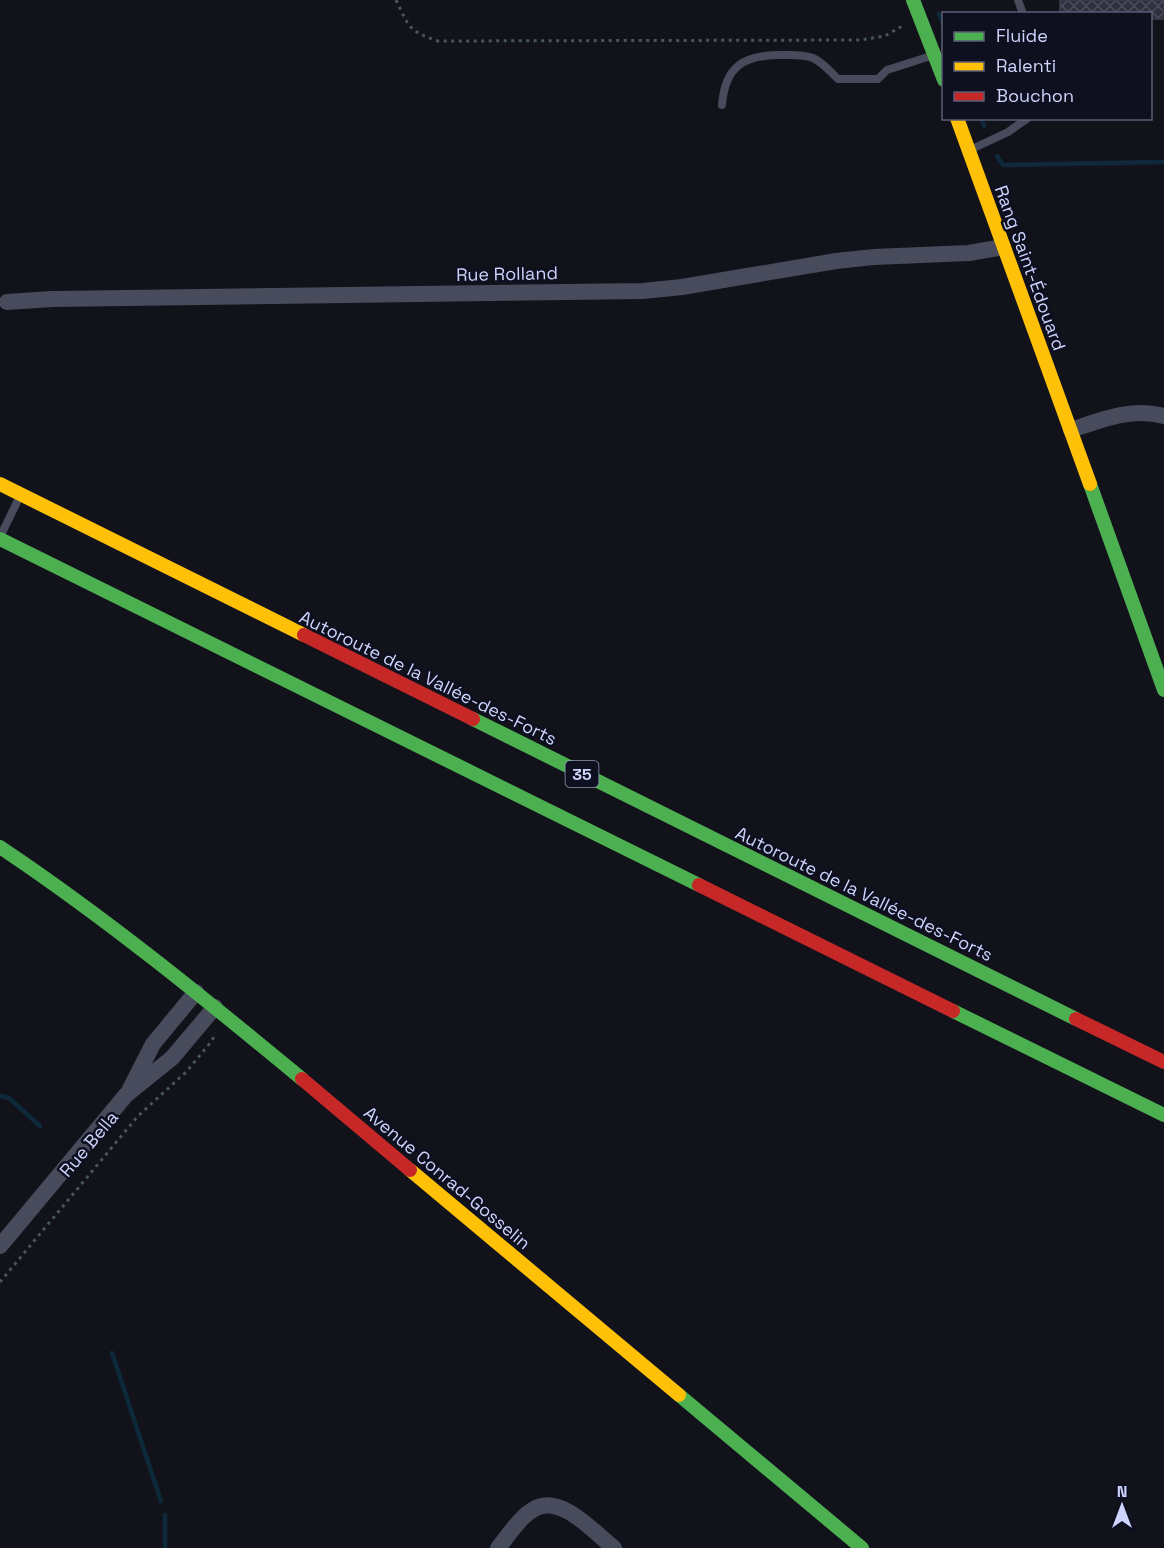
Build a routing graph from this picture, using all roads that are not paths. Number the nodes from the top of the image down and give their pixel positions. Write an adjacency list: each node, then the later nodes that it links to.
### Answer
1 (915, 5): 2 (main road)
2 (934, 55): 3 (main road); 4 (lane)
3 (942, 75)
4 (722, 105)
5 (958, 120): 7 (main road, Rang Saint-Édouard)
6 (1025, 120): 7 (lane)
7 (969, 151): 8 (main road, Rang Saint-Édouard)
8 (1003, 247): 9 (street, Rue Rolland); 11 (main road, Rang Saint-Édouard)
9 (7, 302)
10 (1164, 416): 11 (street)
11 (1071, 430): 15 (main road, Rang Saint-Édouard)
12 (0, 484): 13 (main road, Autoroute de la Vallée-des-Forts / 35)
13 (21, 495): 14 (lane); 19 (main road, Autoroute de la Vallée-des-Forts / 35)
14 (0, 538): 21 (main road)
15 (1164, 690)
16 (0, 847): 17 (main road, Avenue Conrad-Gosselin)
17 (196, 992): 18 (main road, Avenue Conrad-Gosselin); 20 (street, Rue Bella)
18 (215, 1007): 20 (street, Rue Bella); 25 (main road, Avenue Conrad-Gosselin)
19 (1164, 1062)
20 (126, 1095): 22 (street, Rue Bella)
21 (1164, 1115)
22 (0, 1246)
23 (498, 1548): 24 (street)
24 (614, 1548)
25 (862, 1548)

